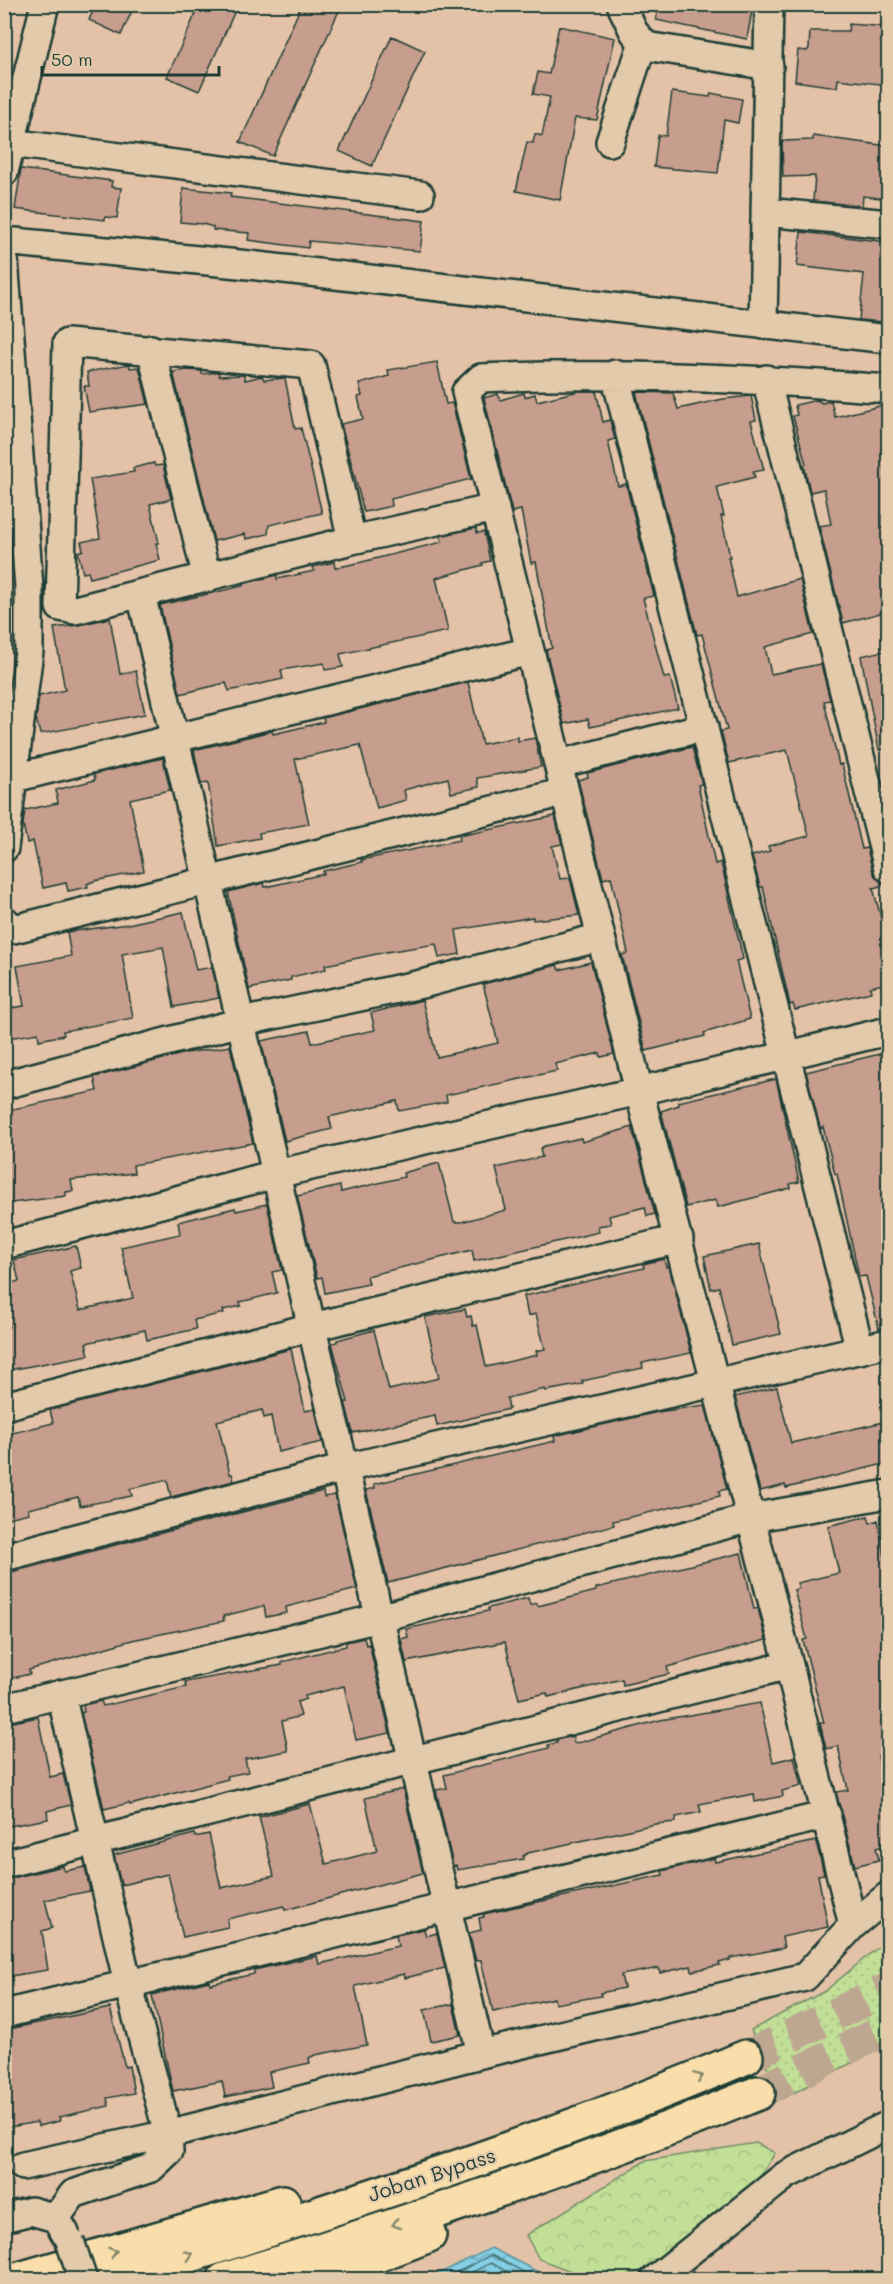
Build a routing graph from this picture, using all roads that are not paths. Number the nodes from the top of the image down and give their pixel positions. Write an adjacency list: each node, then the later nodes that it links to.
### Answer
1 (45, 4): 7 (street)
2 (769, 4): 5 (street)
3 (622, 7): 4 (street)
4 (646, 46): 5 (street); 6 (street)
5 (770, 66): 10 (street)
6 (610, 142)
7 (10, 143): 8 (street); 9 (street)
8 (4, 172)
9 (420, 195)
10 (766, 212): 11 (street); 14 (street)
11 (888, 224)
12 (4, 241): 14 (street)
13 (4, 259): 28 (street)
14 (764, 325): 15 (street)
15 (888, 339)
16 (151, 349): 21 (street); 22 (street); 23 (street)
17 (615, 374): 18 (street); 20 (street); 25 (street)
18 (766, 379): 19 (street); 31 (street)
19 (888, 389)
20 (495, 508): 21 (street); 24 (street)
21 (352, 540): 22 (street)
22 (207, 578): 23 (street)
23 (141, 594): 26 (street)
24 (530, 651): 26 (street); 27 (street)
25 (704, 727): 27 (street); 37 (street)
26 (175, 737): 28 (street); 32 (street)
27 (559, 764): 29 (street)
28 (14, 778): 30 (street)
29 (565, 792): 32 (street); 34 (street)
30 (4, 848)
31 (888, 868)
32 (208, 881): 33 (street); 35 (street)
33 (4, 920)
34 (601, 937): 35 (street); 39 (street)
35 (241, 1022): 38 (street); 40 (street)
36 (888, 1030): 37 (street)
37 (786, 1054): 39 (street); 45 (street)
38 (4, 1084)
39 (639, 1091): 40 (street); 41 (street)
40 (276, 1174): 42 (street); 43 (street)
41 (679, 1239): 43 (street); 46 (street)
42 (4, 1245)
43 (312, 1327): 47 (street); 48 (street)
44 (888, 1343): 45 (street)
45 (861, 1350): 46 (street)
46 (716, 1383): 48 (street); 50 (street)
47 (4, 1406)
48 (345, 1468): 51 (street); 52 (street)
49 (888, 1494): 50 (street)
50 (751, 1518): 52 (street); 53 (street)
51 (4, 1557)
52 (379, 1618): 54 (street); 56 (street)
53 (789, 1665): 56 (street); 57 (street)
54 (61, 1694): 55 (street); 58 (street)
55 (4, 1708)
56 (412, 1760): 58 (street); 61 (street)
57 (827, 1815): 61 (street); 62 (street)
58 (95, 1841): 59 (street); 63 (street)
59 (4, 1864)
60 (888, 1896): 62 (street)
61 (446, 1906): 63 (street); 65 (street)
62 (853, 1925): 65 (street)
63 (128, 1984): 64 (street); 71 (street)
64 (4, 2014)
65 (481, 2054): 71 (street)
66 (746, 2057): 68 (highway, Joban Bypass, one-way to 66)
67 (758, 2093): 70 (highway, Joban Bypass)
68 (652, 2097): 75 (highway, one-way to 68); 77 (highway, Joban Bypass, one-way to 68)
69 (888, 2125): 80 (street)
70 (669, 2129): 78 (highway, Joban Bypass, one-way to 78); 79 (highway)
71 (168, 2134): 72 (street); 74 (street)
72 (23, 2166)
73 (4, 2218): 74 (street)
74 (56, 2218): 76 (street, bridge)
75 (16, 2280)
76 (83, 2280)
77 (114, 2280)
78 (224, 2280)
79 (313, 2280)
80 (654, 2280)

